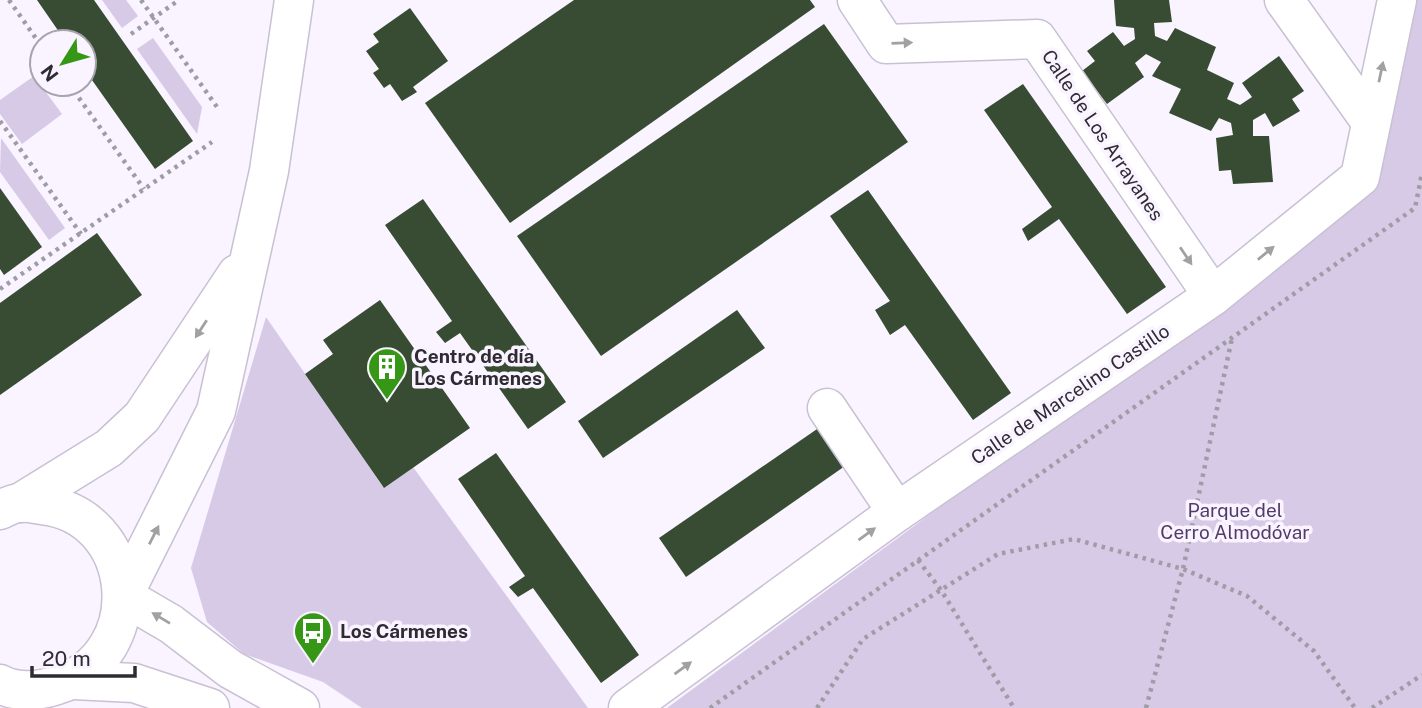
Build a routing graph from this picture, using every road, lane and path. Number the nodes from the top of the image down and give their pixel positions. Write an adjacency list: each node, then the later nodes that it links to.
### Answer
1 (9, 0): 9 (path)
2 (141, 0): 8 (path)
3 (179, 0): 8 (path)
4 (294, 0): 19 (street)
5 (857, 0): 21 (street, Calle de Los Arrayanes, one-way to 21)
6 (1284, 0): 13 (street)
7 (1397, 0): 13 (street, Calle de Marcelino Castillo, one-way to 7)
8 (154, 18): 10 (path); 12 (path)
9 (29, 28)
10 (131, 34)
11 (79, 98): 17 (path)
12 (217, 107)
13 (1371, 122): 21 (street, Calle de Marcelino Castillo, one-way to 13)
14 (1, 125): 18 (path)
15 (212, 142): 17 (path)
16 (1422, 173): 22 (path)
17 (144, 189): 18 (path)
18 (80, 234): 20 (path)
19 (251, 252): 24 (street, one-way to 24); 29 (street, one-way to 19)
20 (0, 289)
21 (1213, 296): 25 (street, Calle de Marcelino Castillo)
22 (1232, 338): 26 (path); 27 (path)
23 (827, 408): 25 (street)
24 (10, 506): 29 (street)
25 (897, 512): 35 (street, Calle de Marcelino Castillo, one-way to 25)
26 (918, 560): 28 (path); 36 (path)
27 (1183, 569): 28 (path); 39 (path); 40 (path)
28 (941, 590): 37 (path); 38 (path)
29 (124, 596): 31 (street); 34 (street, one-way to 29)
30 (1422, 675): 41 (path)
31 (74, 680): 32 (street); 33 (street)
32 (3, 690)
33 (210, 708)
34 (300, 708)
35 (628, 708)
36 (710, 708)
37 (817, 708)
38 (1014, 708)
39 (1146, 708)
40 (1355, 708)
41 (1372, 708)

